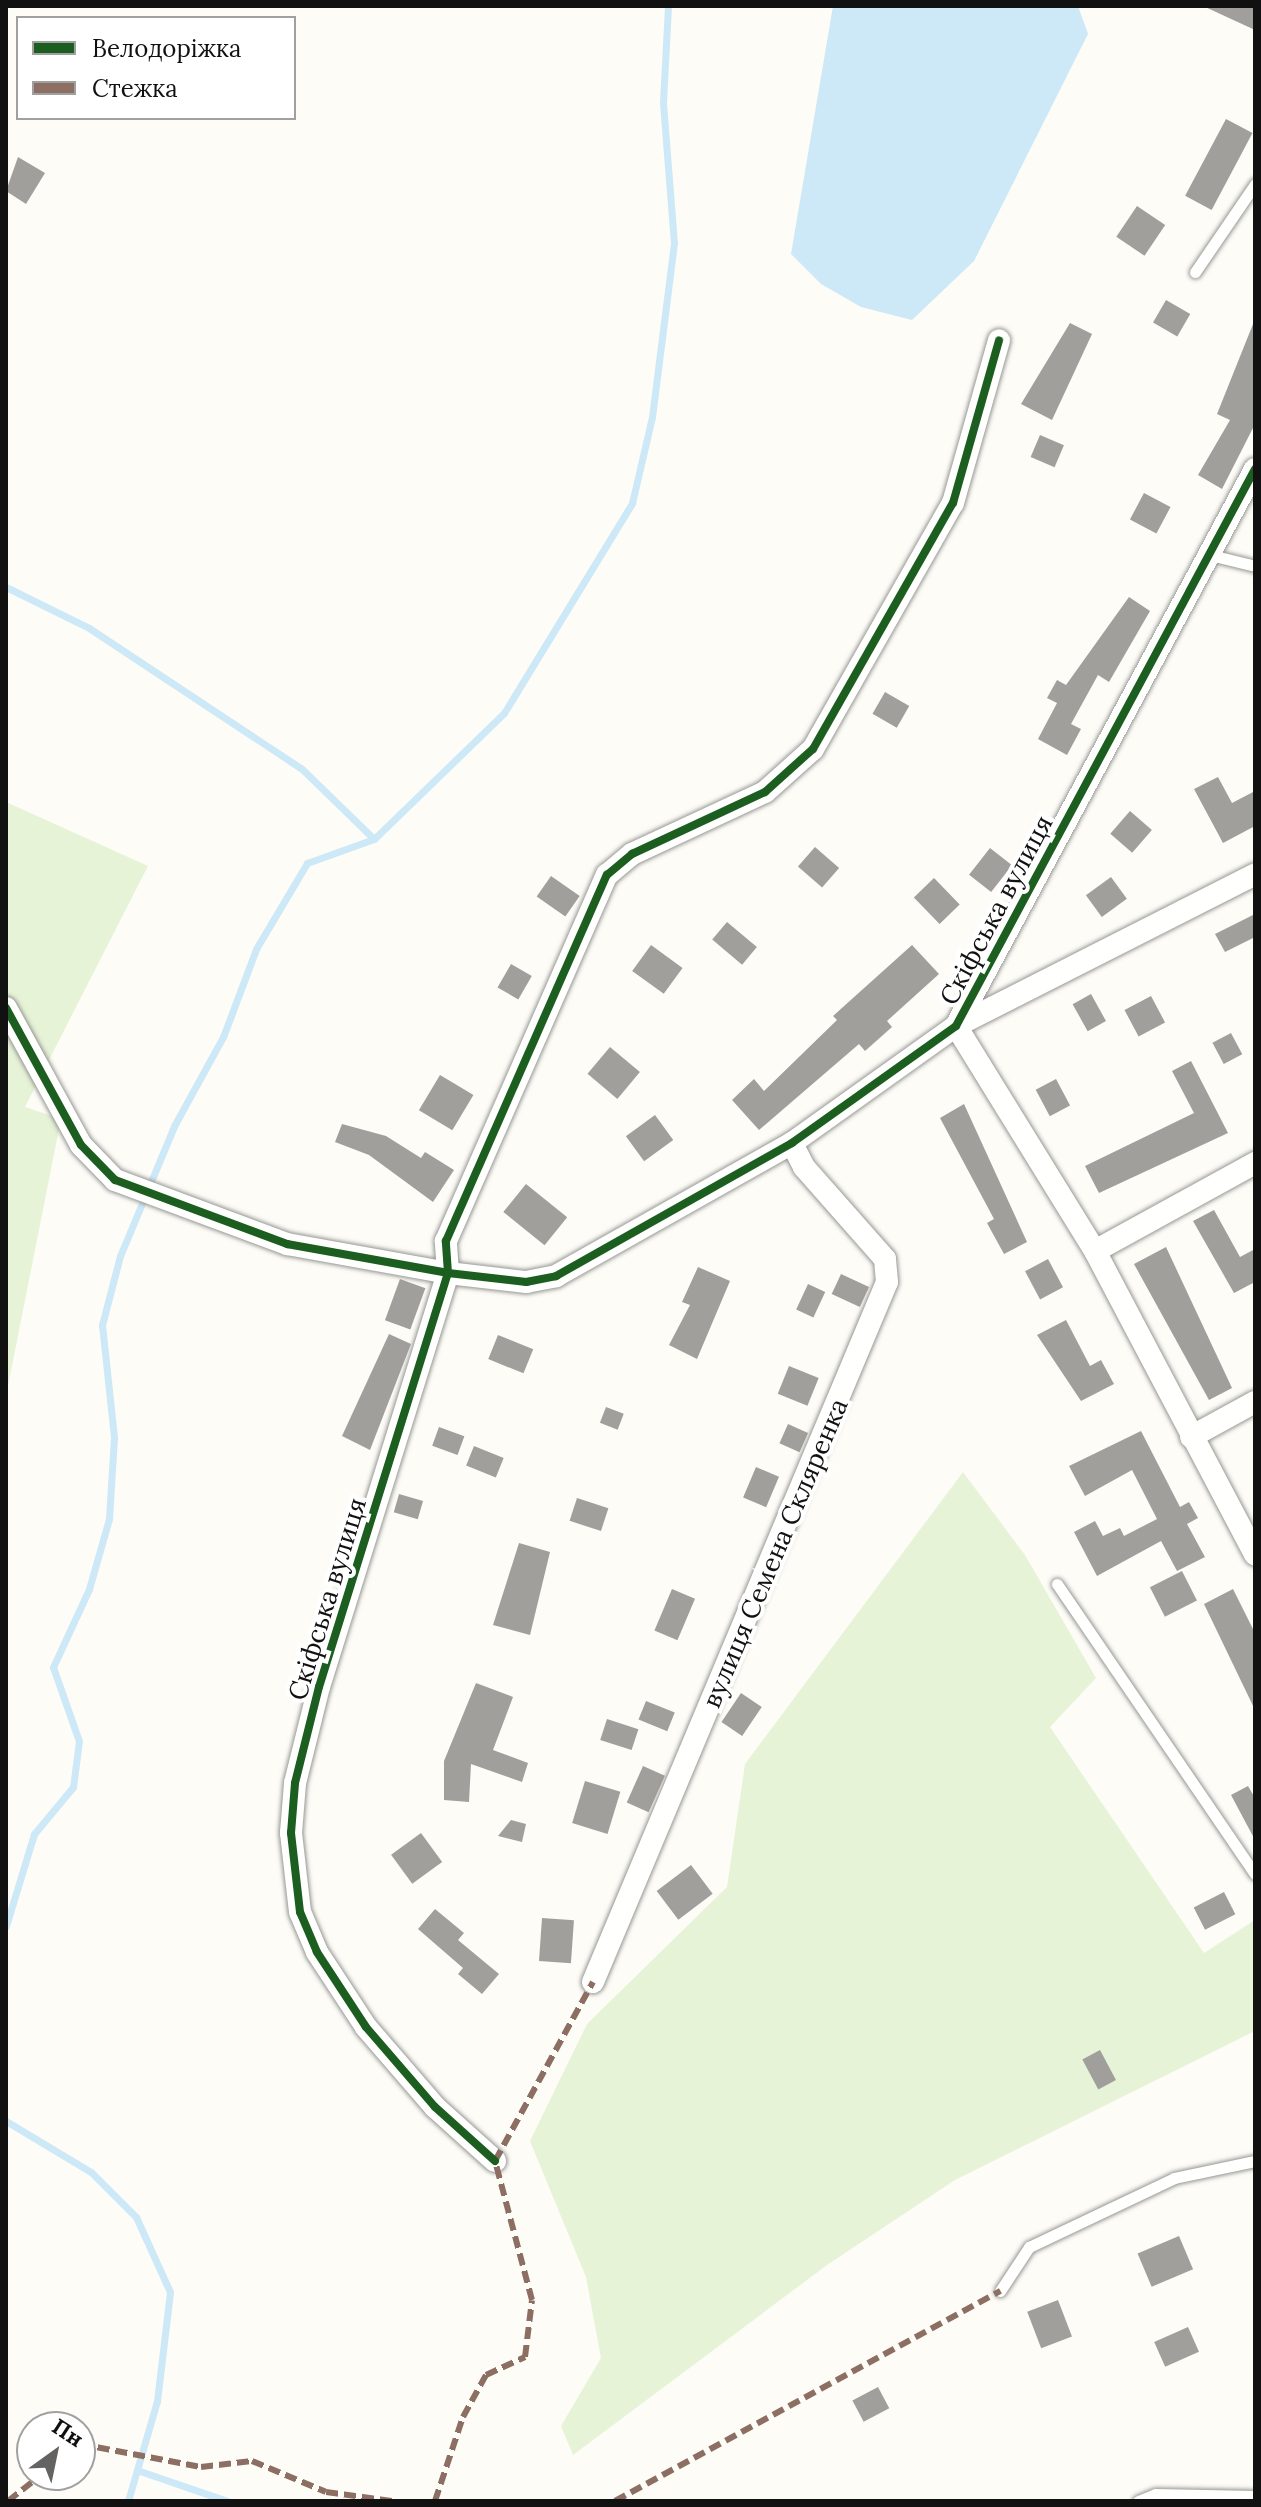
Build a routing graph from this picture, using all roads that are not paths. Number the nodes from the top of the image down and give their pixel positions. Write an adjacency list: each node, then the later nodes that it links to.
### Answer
1 (1255, 184): 2 (lane)
2 (1195, 272)
3 (999, 340): 13 (street, Скіфська вулиця)
4 (1255, 469): 5 (street, Скіфська вулиця)
5 (1210, 555): 6 (lane); 9 (street, Скіфська вулиця)
6 (1255, 566)
7 (1255, 874): 9 (street)
8 (6, 1008): 13 (street, Скіфська вулиця)
9 (956, 1026): 10 (street, Скіфська вулиця); 12 (street)
10 (792, 1143): 13 (street, Скіфська вулиця); 19 (street, вулиця Семена Скляренка)
11 (1255, 1163): 12 (street)
12 (1095, 1251): 15 (street)
13 (448, 1273): 20 (street, Скіфська вулиця)
14 (1255, 1402): 15 (street)
15 (1191, 1437): 16 (street)
16 (1255, 1554)
17 (1057, 1584): 18 (lane)
18 (1255, 1874)
19 (593, 1982)
20 (495, 2161)
21 (1255, 2161): 22 (lane)
22 (1000, 2291)
23 (1255, 2496): 24 (lane)
24 (1138, 2501)

